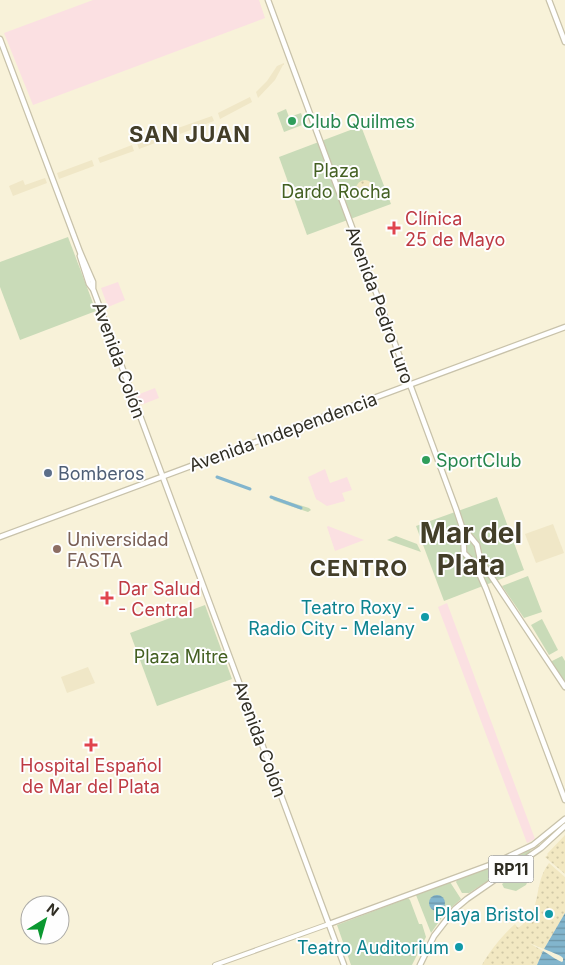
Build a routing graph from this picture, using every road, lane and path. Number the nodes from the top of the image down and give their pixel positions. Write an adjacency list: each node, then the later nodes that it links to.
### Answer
1 (268, 0): 8 (main road, Avenida Pedro Luro)
2 (549, 0): 4 (main road)
3 (0, 39): 5 (main road, Avenida Colón)
4 (565, 42)
5 (80, 252): 6 (main road, Avenida Colón); 6 (main road, Avenida Colón)
6 (92, 288): 9 (main road, Avenida Colón)
7 (565, 327): 8 (main road, Avenida Independencia)
8 (410, 384): 9 (main road, Avenida Independencia); 10 (main road, Avenida Pedro Luro)
9 (163, 476): 11 (main road, Avenida Independencia); 22 (main road, Avenida Colón)
10 (462, 525): 12 (main road, Avenida Pedro Luro); 13 (main road, Avenida Pedro Luro)
11 (0, 537)
12 (476, 544): 13 (main road); 14 (main road)
13 (463, 548): 15 (main road)
14 (478, 550): 15 (main road); 16 (main road)
15 (468, 556): 17 (main road)
16 (485, 568): 17 (main road); 18 (main road)
17 (478, 569): 19 (main road)
18 (565, 687)
19 (565, 800)
20 (565, 819): 22 (main road, RP11)
21 (565, 826): 25 (main road, RP11)
22 (329, 924): 23 (street); 24 (main road, Avenida Colón)
23 (215, 965)
24 (344, 965)
25 (420, 965)

